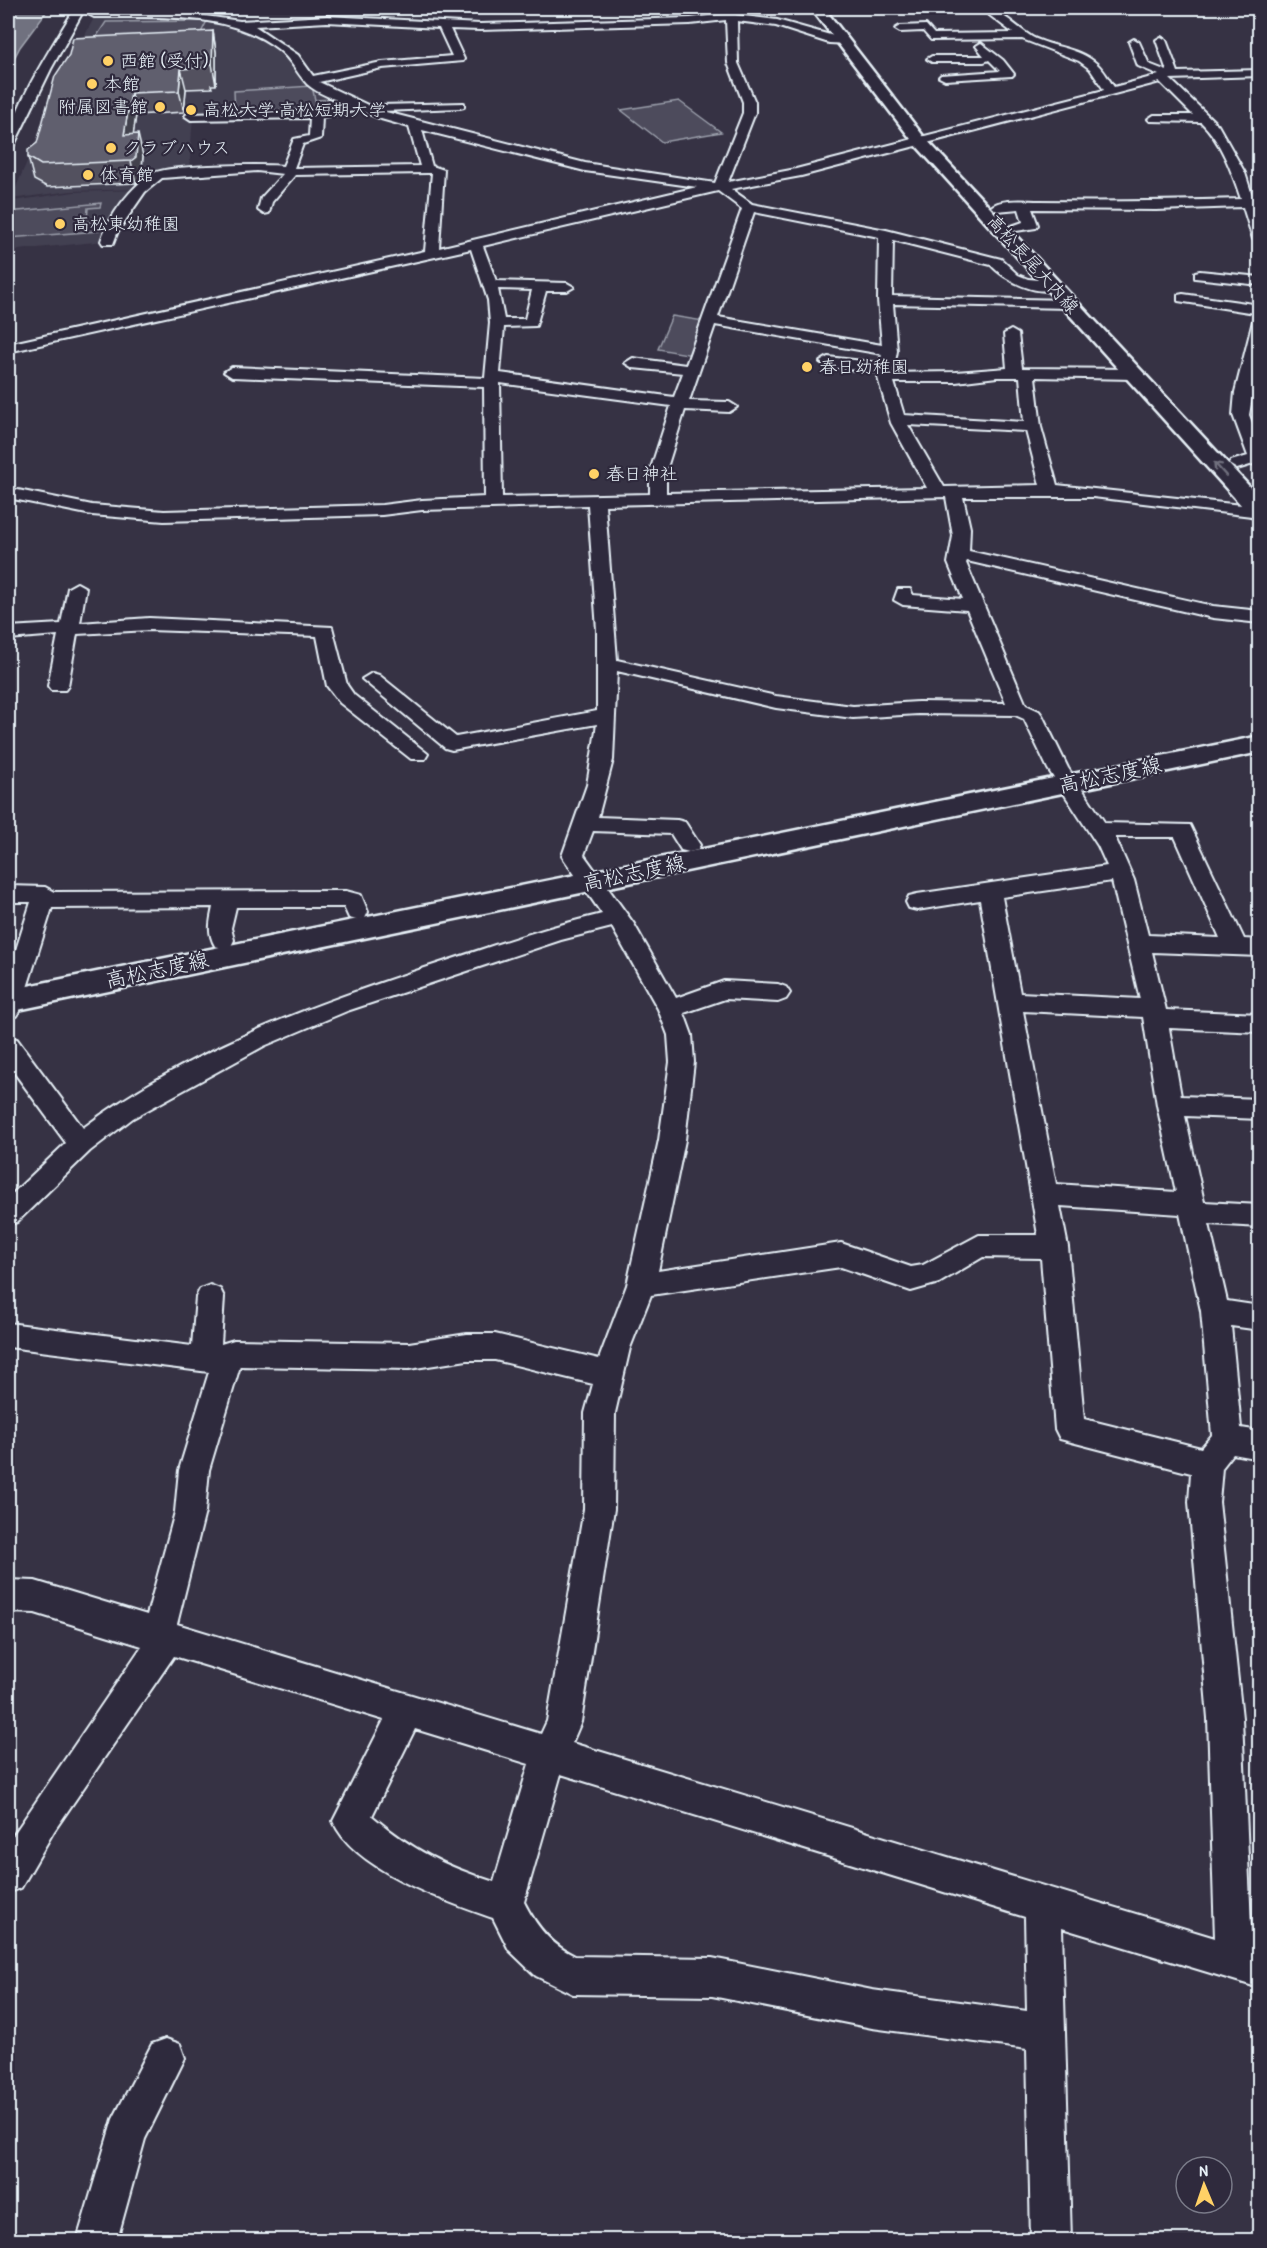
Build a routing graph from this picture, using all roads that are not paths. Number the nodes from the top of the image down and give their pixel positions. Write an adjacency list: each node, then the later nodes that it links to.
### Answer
1 (80, 8): 15 (street)
2 (818, 8): 19 (main road, 高松長尾大内線)
3 (831, 8): 45 (main road, 高松長尾大内線)
4 (965, 8): 7 (street)
5 (985, 8): 16 (street)
6 (584, 9): 12 (street)
7 (937, 9)
8 (93, 11): 9 (street); 15 (street)
9 (199, 12): 11 (street)
10 (730, 12): 12 (street); 19 (street); 51 (street)
11 (240, 24): 13 (street); 34 (street)
12 (592, 24): 13 (street)
13 (442, 25): 34 (street)
14 (900, 29): 17 (street)
15 (64, 33): 46 (street)
16 (1023, 36): 17 (street); 21 (street)
17 (957, 37): 22 (street)
18 (1161, 40): 33 (street)
19 (844, 42): 45 (main road, 高松長尾大内線)
20 (1134, 42): 23 (street)
21 (1040, 44): 22 (street); 26 (street)
22 (981, 46): 25 (street)
23 (1141, 58): 27 (street); 33 (street)
24 (932, 59): 28 (street)
25 (991, 59): 28 (street); 31 (street)
26 (1083, 59): 29 (street); 36 (street)
27 (1158, 59)
28 (956, 60): 31 (street)
29 (1055, 60)
30 (1260, 73): 33 (street)
31 (968, 76): 32 (street)
32 (945, 77)
33 (1169, 77): 35 (street); 42 (street)
34 (311, 80): 38 (street)
35 (1136, 85): 36 (street); 41 (street)
36 (1111, 92): 45 (street)
37 (460, 105): 38 (street)
38 (363, 109): 39 (street); 44 (street)
39 (317, 114): 40 (street); 48 (street)
40 (191, 116)
41 (1173, 118): 42 (street); 43 (street)
42 (1203, 118): 50 (street)
43 (1154, 119)
44 (414, 123): 47 (street); 51 (street)
45 (926, 138): 51 (street); 54 (main road, 高松長尾大内線); 66 (main road, 高松長尾大内線)
46 (8, 145)
47 (427, 169): 48 (street); 62 (street)
48 (289, 172): 56 (street); 60 (street)
49 (1258, 184): 50 (street)
50 (1242, 185): 52 (street)
51 (720, 187): 55 (street); 61 (street)
52 (1253, 202): 53 (street); 59 (street)
53 (1024, 204): 54 (street); 57 (street)
54 (997, 207): 57 (main road, 高松長尾大内線)
55 (749, 208): 58 (street); 74 (street)
56 (264, 210)
57 (1016, 227): 93 (main road, 高松長尾大内線)
58 (886, 234): 66 (street); 70 (street)
59 (1260, 239)
60 (108, 242)
61 (476, 244): 62 (street); 65 (street)
62 (432, 254): 77 (street)
63 (1200, 274): 64 (street)
64 (1260, 282)
65 (490, 285): 67 (street); 75 (street)
66 (1052, 285): 71 (main road, 高松長尾大内線)
67 (540, 286): 68 (street); 75 (street)
68 (567, 287)
69 (1183, 298): 72 (street)
70 (885, 300): 71 (street); 78 (street)
71 (1069, 304): 85 (main road, 高松長尾大内線)
72 (1260, 309)
73 (1260, 315): 89 (street)
74 (710, 320): 78 (street); 81 (street)
75 (497, 323): 86 (street)
76 (1011, 334): 83 (street)
77 (8, 348)
78 (890, 351): 84 (street)
79 (828, 362): 84 (street)
80 (633, 363): 81 (street)
81 (692, 370): 87 (street)
82 (232, 372): 86 (street)
83 (1021, 372): 84 (street); 85 (street); 92 (street)
84 (886, 373): 90 (street)
85 (1133, 374): 101 (main road, 高松長尾大内線, one-way to 85)
86 (492, 380): 87 (street); 100 (street)
87 (680, 404): 88 (street); 98 (street)
88 (729, 407)
89 (1241, 415): 91 (street); 93 (street)
90 (899, 420): 92 (street); 96 (street)
91 (1260, 420)
92 (1033, 427): 95 (street)
93 (1236, 464): 94 (main road, 高松長尾大内線)
94 (1260, 488)
95 (1050, 490): 96 (street); 101 (street)
96 (945, 492): 98 (street); 102 (street)
97 (8, 494): 100 (street)
98 (658, 499): 99 (street)
99 (596, 500): 100 (street); 109 (street)
100 (494, 502)
101 (1260, 512)
102 (961, 554): 105 (street); 106 (street)
103 (77, 588): 107 (street)
104 (904, 593): 105 (street)
105 (975, 605): 112 (street)
106 (1260, 617)
107 (69, 628): 108 (street); 111 (street); 116 (street)
108 (8, 633)
109 (607, 663): 112 (street); 113 (street)
110 (372, 680): 113 (street)
111 (58, 686)
112 (1018, 710): 117 (street)
113 (606, 716): 118 (street)
114 (1260, 727): 117 (main road, 高松志度線)
115 (1260, 744): 117 (main road, 高松志度線)
116 (418, 754)
117 (1063, 776): 119 (street); 120 (main road, 高松志度線); 122 (main road, 高松志度線)
118 (585, 824): 120 (street); 122 (street)
119 (1098, 830): 121 (street); 132 (street)
120 (689, 845): 122 (main road, 高松志度線)
121 (1120, 872): 123 (street); 131 (street)
122 (587, 874): 128 (main road, 高松志度線); 129 (street); 135 (main road, 高松志度線)
123 (990, 891): 127 (street); 136 (street)
124 (8, 894): 126 (street)
125 (226, 899): 126 (street); 128 (street); 130 (street)
126 (43, 900): 135 (street)
127 (917, 902)
128 (357, 912): 130 (main road, 高松志度線)
129 (618, 918): 137 (street); 143 (street)
130 (223, 940): 135 (main road, 高松志度線)
131 (1140, 943): 132 (street); 138 (street)
132 (1236, 947): 133 (street)
133 (1260, 948)
134 (778, 993): 137 (street)
135 (10, 995)
136 (1010, 1001): 138 (street); 144 (street)
137 (670, 1009): 149 (street)
138 (1155, 1014): 139 (street); 141 (street)
139 (1260, 1023)
140 (8, 1046): 143 (street)
141 (1170, 1105): 142 (street); 145 (street)
142 (1260, 1109)
143 (81, 1144): 146 (street)
144 (1045, 1194): 145 (street); 148 (street)
145 (1193, 1208): 147 (street); 151 (street)
146 (8, 1214)
147 (1260, 1216)
148 (1054, 1247): 149 (street); 158 (street)
149 (641, 1285): 155 (street)
150 (210, 1297): 154 (street)
151 (1215, 1311): 152 (street); 156 (street)
152 (1260, 1318)
153 (8, 1335): 154 (street)
154 (217, 1357): 155 (street); 160 (street)
155 (610, 1375): 162 (street)
156 (1227, 1439): 157 (street); 158 (street)
157 (1260, 1445)
158 (1207, 1463): 166 (street)
159 (8, 1596): 160 (street)
160 (162, 1636): 161 (street); 163 (street)
161 (406, 1712): 162 (street); 164 (street)
162 (549, 1756): 164 (street); 165 (street)
163 (8, 1875)
164 (506, 1904): 167 (street)
165 (1043, 1904): 166 (street); 167 (street)
166 (1247, 1966)
167 (1046, 2033): 170 (street)
168 (166, 2058): 169 (street)
169 (97, 2241)
170 (1051, 2241)

